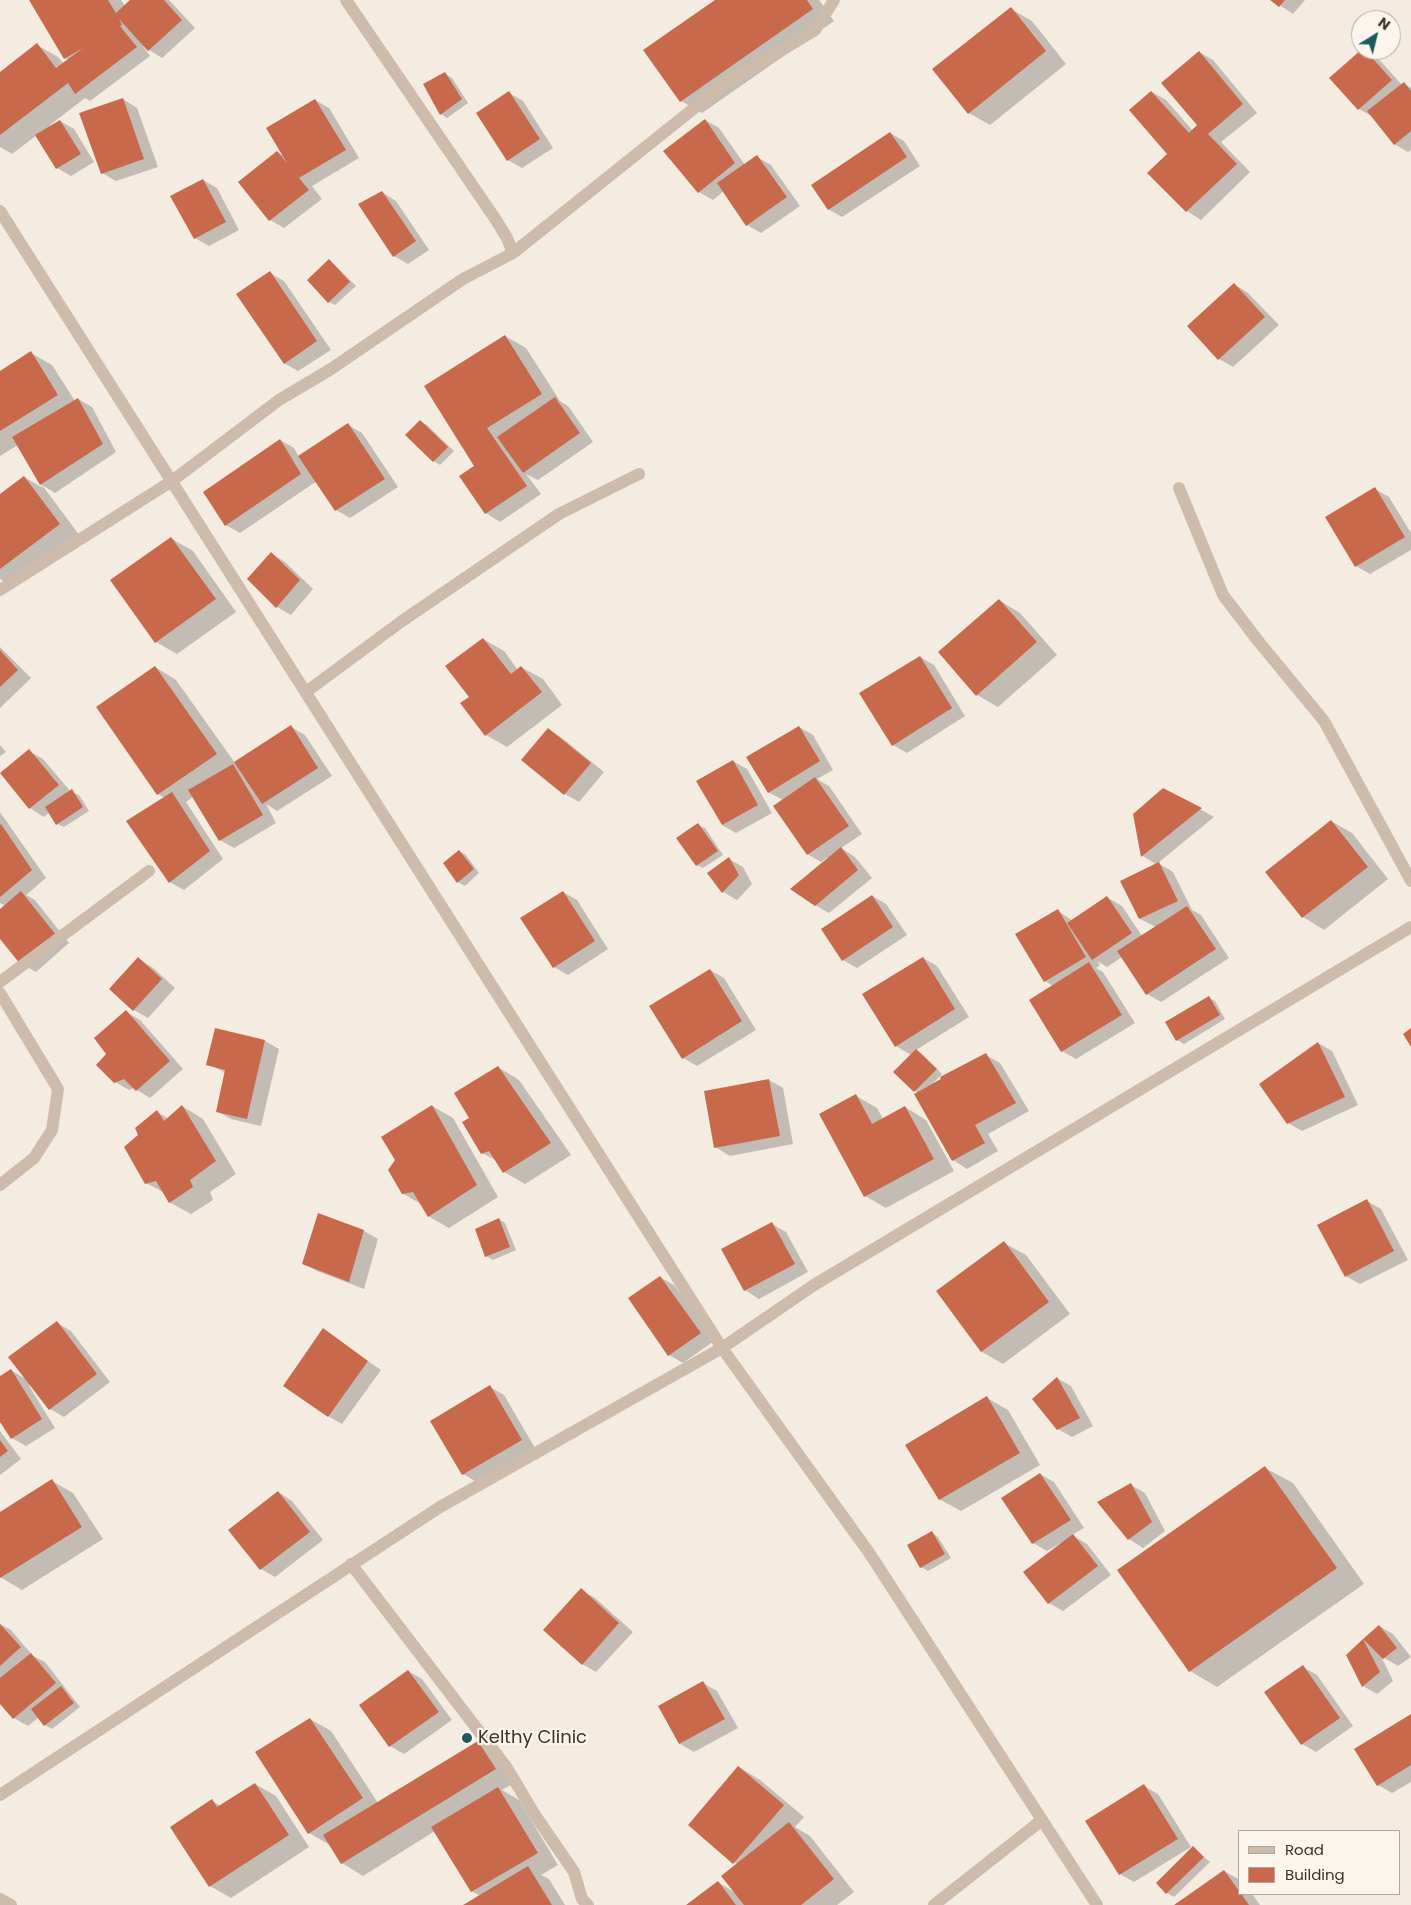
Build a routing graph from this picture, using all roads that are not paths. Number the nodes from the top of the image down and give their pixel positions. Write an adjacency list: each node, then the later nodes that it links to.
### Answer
1 (346, 0): 4 (street)
2 (834, 0): 4 (street)
3 (0, 210): 6 (street)
4 (513, 253): 6 (street)
5 (639, 474): 9 (street)
6 (172, 481): 8 (street); 9 (street)
7 (1179, 488): 11 (street)
8 (0, 590)
9 (306, 692): 16 (street)
10 (149, 871): 13 (street)
11 (1411, 882)
12 (1411, 927): 16 (street)
13 (0, 982)
14 (0, 992): 15 (street)
15 (0, 1185)
16 (722, 1348): 17 (street); 19 (street)
17 (351, 1564): 18 (street); 22 (street)
18 (0, 1795)
19 (1042, 1820): 23 (street); 24 (street)
20 (0, 1899): 21 (street)
21 (11, 1905)
22 (588, 1905)
23 (934, 1905)
24 (1098, 1905)

